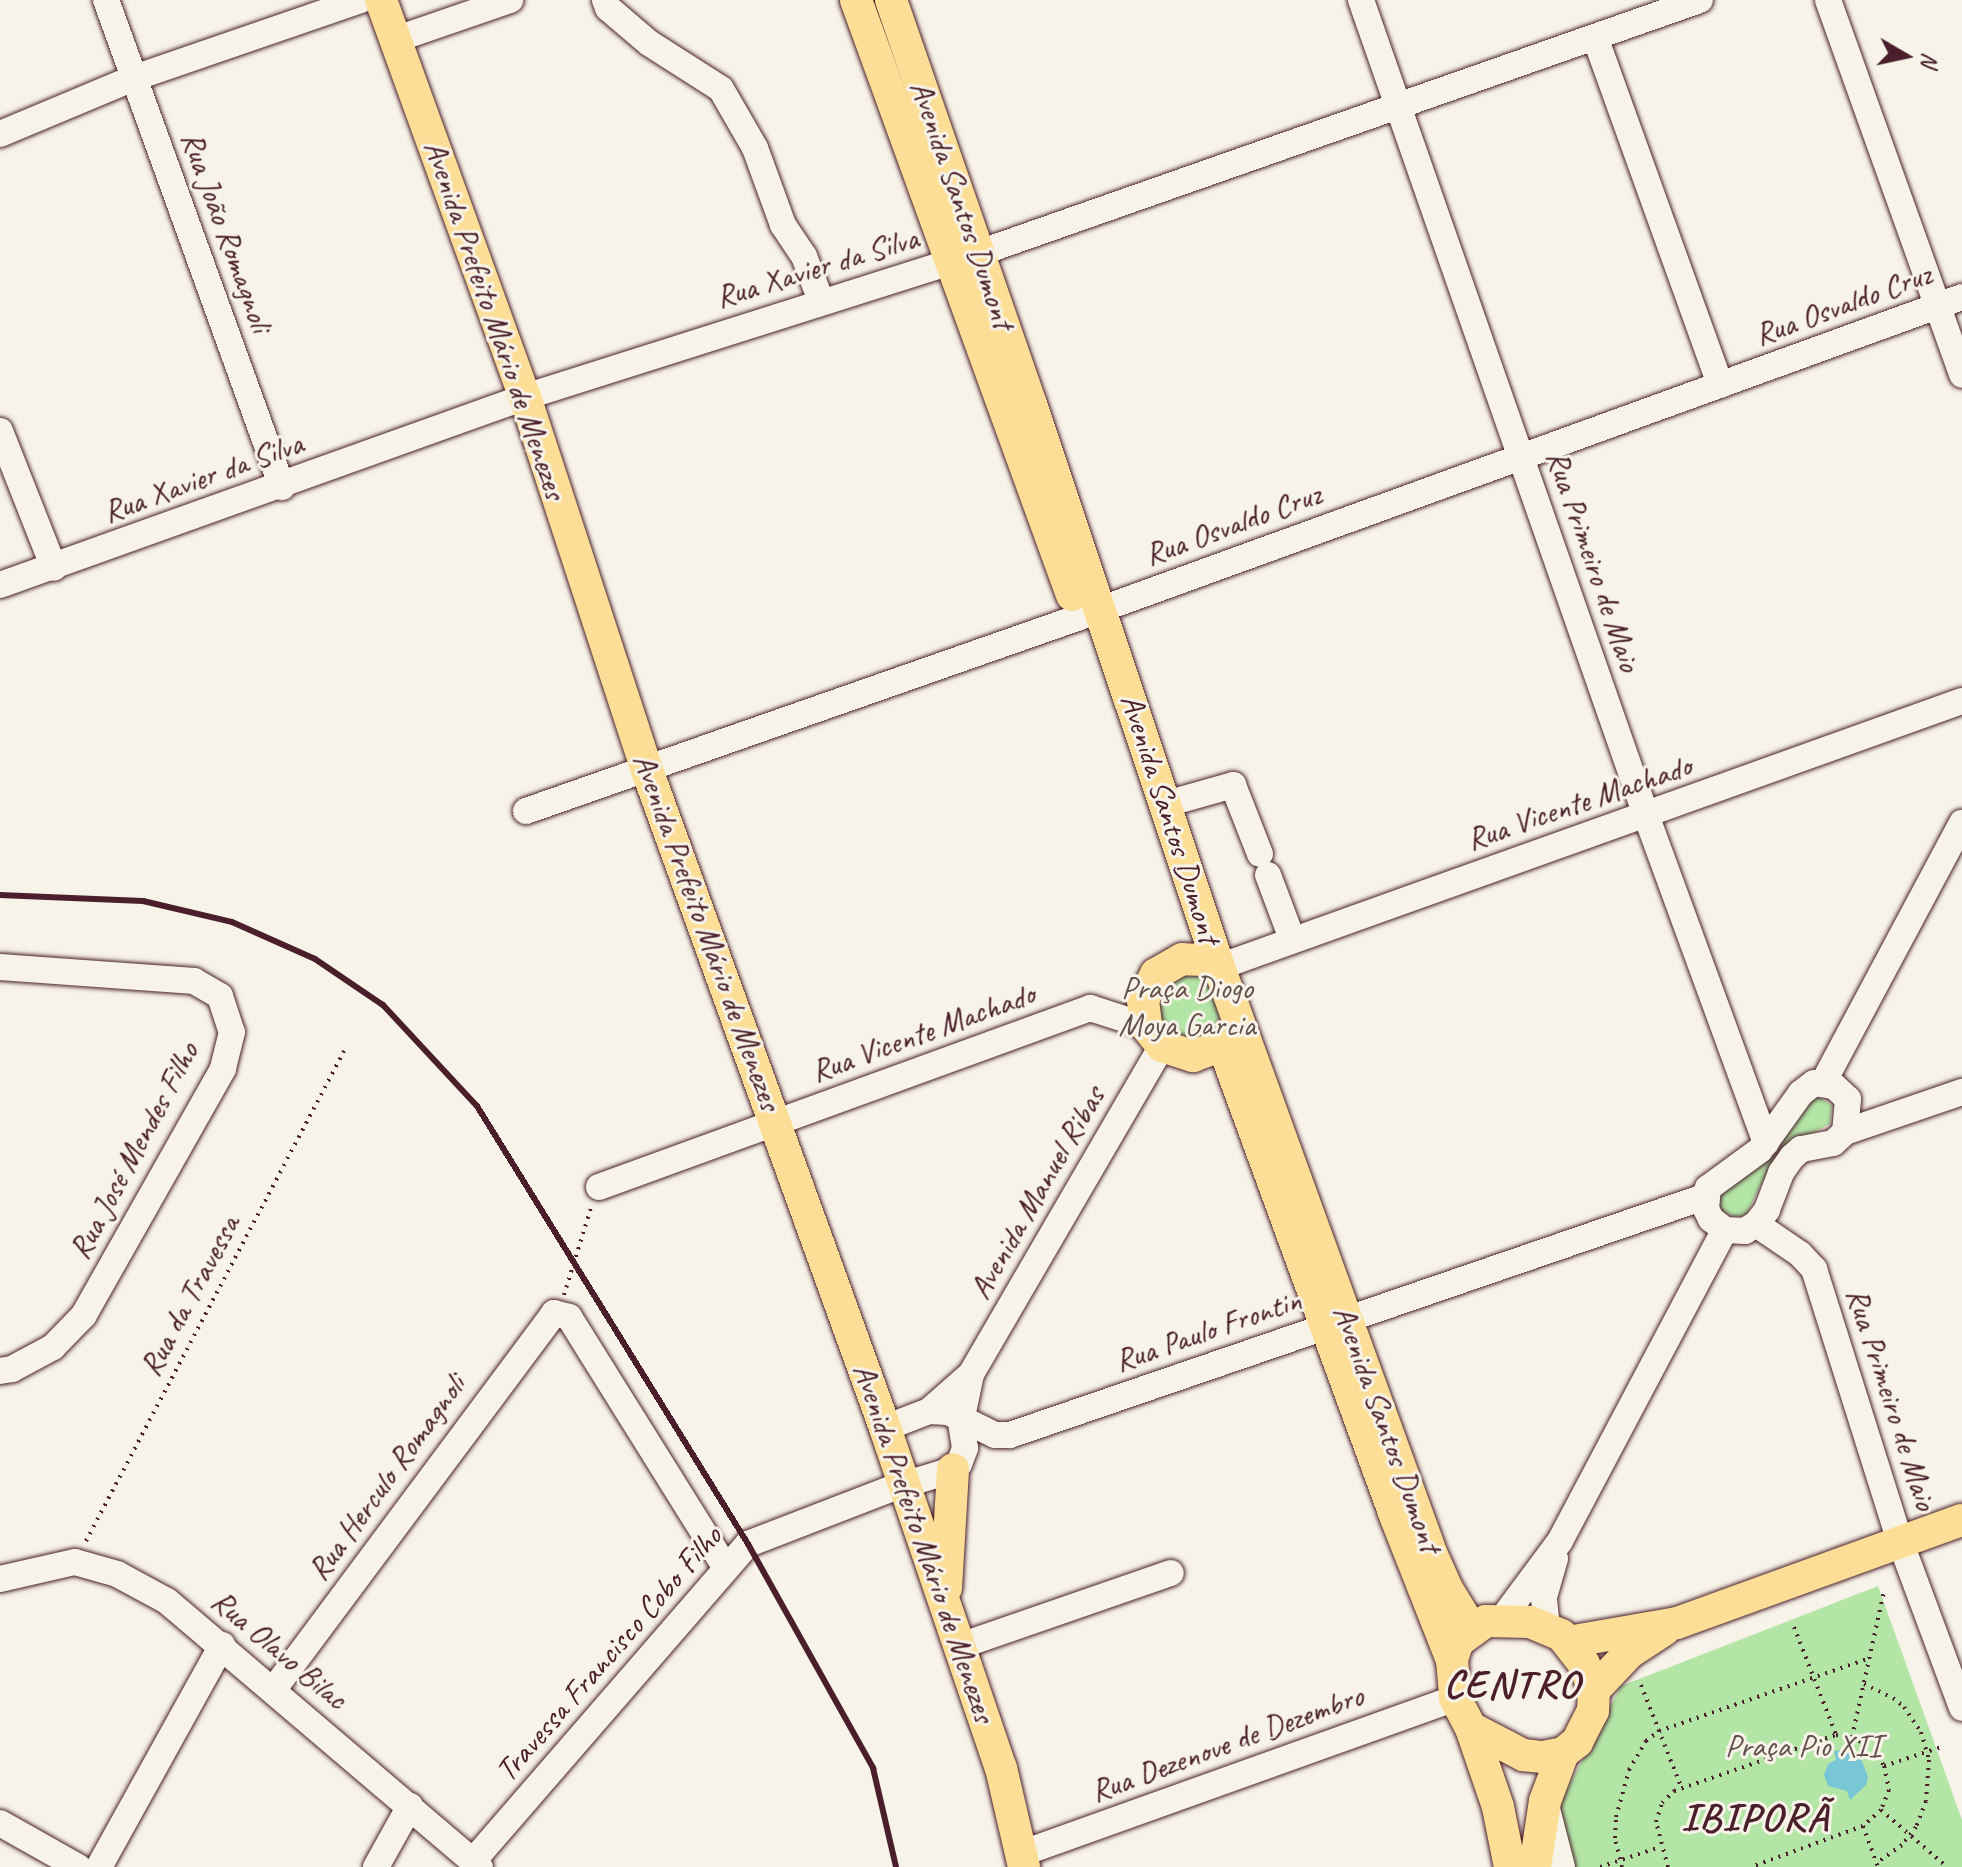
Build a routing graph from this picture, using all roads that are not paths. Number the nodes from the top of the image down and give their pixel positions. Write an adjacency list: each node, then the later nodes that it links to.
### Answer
1 (106, 0): 14 (street, Rua João Romagnoli)
2 (361, 0): 14 (street)
3 (381, 0): 12 (main road, Avenida Prefeito Mário de Menezes)
4 (510, 0): 12 (street)
5 (605, 0): 18 (street)
6 (856, 0): 13 (main road, Avenida Santos Dumont)
7 (891, 0): 13 (main road, Avenida Santos Dumont)
8 (1361, 0): 15 (street, Rua Primeiro de Maio)
9 (1700, 0): 11 (street, Rua Xavier da Silva)
10 (1828, 0): 19 (street)
11 (1595, 37): 15 (street, Rua Xavier da Silva); 21 (street)
12 (394, 40): 22 (main road, Avenida Prefeito Mário de Menezes)
13 (896, 66): 17 (main road, Avenida Santos Dumont)
14 (134, 78): 16 (street); 25 (street, Rua João Romagnoli)
15 (1397, 108): 17 (street, Rua Xavier da Silva); 24 (street, Rua Primeiro de Maio)
16 (0, 134)
17 (966, 257): 18 (street, Rua Xavier da Silva); 28 (main road, Avenida Santos Dumont)
18 (821, 301): 22 (street, Rua Xavier da Silva)
19 (1950, 302): 20 (street); 21 (street, Rua Osvaldo Cruz)
20 (1962, 375)
21 (1720, 385): 24 (street, Rua Osvaldo Cruz)
22 (525, 397): 25 (street, Rua Xavier da Silva); 30 (main road, Avenida Prefeito Mário de Menezes)
23 (0, 431): 26 (street)
24 (1520, 458): 28 (street, Rua Osvaldo Cruz); 33 (street, Rua Primeiro de Maio)
25 (282, 487): 26 (street, Rua Xavier da Silva)
26 (54, 568): 27 (street, Rua Xavier da Silva)
27 (0, 585)
28 (1089, 614): 30 (street, Rua Osvaldo Cruz); 31 (main road, Avenida Santos Dumont); 36 (main road, Avenida Santos Dumont)
29 (1962, 701): 33 (street, Rua Vicente Machado)
30 (647, 770): 32 (street, Rua Osvaldo Cruz); 42 (main road, Avenida Prefeito Mário de Menezes)
31 (1166, 804): 35 (street); 36 (main road, Avenida Santos Dumont)
32 (526, 811)
33 (1646, 815): 35 (street, Rua Vicente Machado); 44 (street, Rua Primeiro de Maio)
34 (1962, 823): 40 (street)
35 (1292, 939): 36 (street, Rua Vicente Machado)
36 (1208, 963): 38 (main road, Avenida Santos Dumont); 39 (main road)
37 (0, 967): 50 (street, Rua José Mendes Filho)
38 (1231, 1034): 39 (main road); 49 (main road, Avenida Santos Dumont)
39 (1154, 1036): 42 (street, Rua Vicente Machado); 51 (street, Avenida Manuel Ribas)
40 (1823, 1083): 43 (street); 44 (street)
41 (1962, 1092): 43 (street)
42 (776, 1122): 45 (street, Rua Vicente Machado); 54 (main road, Avenida Prefeito Mário de Menezes)
43 (1845, 1132): 47 (street)
44 (1766, 1143): 46 (street)
45 (599, 1187)
46 (1704, 1197): 48 (street); 49 (street, Rua Paulo Frontin)
47 (1756, 1224): 48 (street); 59 (street, Rua Primeiro de Maio)
48 (1725, 1230): 58 (street)
49 (1336, 1323): 53 (street, Rua Paulo Frontin); 66 (main road, Avenida Santos Dumont); 70 (main road, Avenida Santos Dumont)
50 (0, 1371)
51 (971, 1374): 52 (street, Avenida Manuel Ribas); 53 (street, Avenida Manuel Ribas)
52 (929, 1411): 53 (street); 54 (street, Avenida Manuel Ribas)
53 (961, 1422): 55 (street, Avenida Manuel Ribas)
54 (885, 1428): 56 (main road, Avenida Prefeito Mário de Menezes)
55 (953, 1469): 56 (street); 63 (main road)
56 (903, 1485): 60 (street, Travessa Francisco Cobo Filho); 63 (main road, Avenida Prefeito Mário de Menezes)
57 (1962, 1520): 59 (main road)
58 (1560, 1541): 64 (street); 67 (street)
59 (1900, 1541): 65 (main road); 74 (street, Rua Primeiro de Maio)
60 (726, 1568): 71 (street, Rua Herculo Romagnoli); 81 (street, Travessa Francisco Cobo Filho)
61 (1171, 1573): 69 (street)
62 (0, 1579): 68 (street, Rua Olavo Bilac)
63 (945, 1603): 69 (main road, Avenida Prefeito Mário de Menezes)
64 (1502, 1619): 66 (main road); 67 (main road)
65 (1677, 1623): 67 (main road); 72 (main road)
66 (1471, 1628): 70 (main road)
67 (1558, 1635): 72 (main road)
68 (222, 1645): 71 (street, Rua Olavo Bilac); 83 (street)
69 (960, 1646): 80 (main road, Avenida Prefeito Mário de Menezes)
70 (1452, 1660): 73 (main road)
71 (274, 1689): 78 (street, Rua Olavo Bilac)
72 (1594, 1690): 76 (main road)
73 (1455, 1698): 75 (main road); 80 (street, Rua Dezenove de Dezembro)
74 (1962, 1708)
75 (1471, 1728): 76 (main road); 85 (main road)
76 (1563, 1753): 77 (main road)
77 (1545, 1801): 86 (main road); 87 (street)
78 (410, 1806): 81 (street, Rua Olavo Bilac); 84 (street)
79 (0, 1823): 82 (street)
80 (1024, 1860)
81 (477, 1864)
82 (78, 1867)
83 (99, 1867)
84 (376, 1867)
85 (1510, 1867)
86 (1535, 1867)
87 (1562, 1867)

